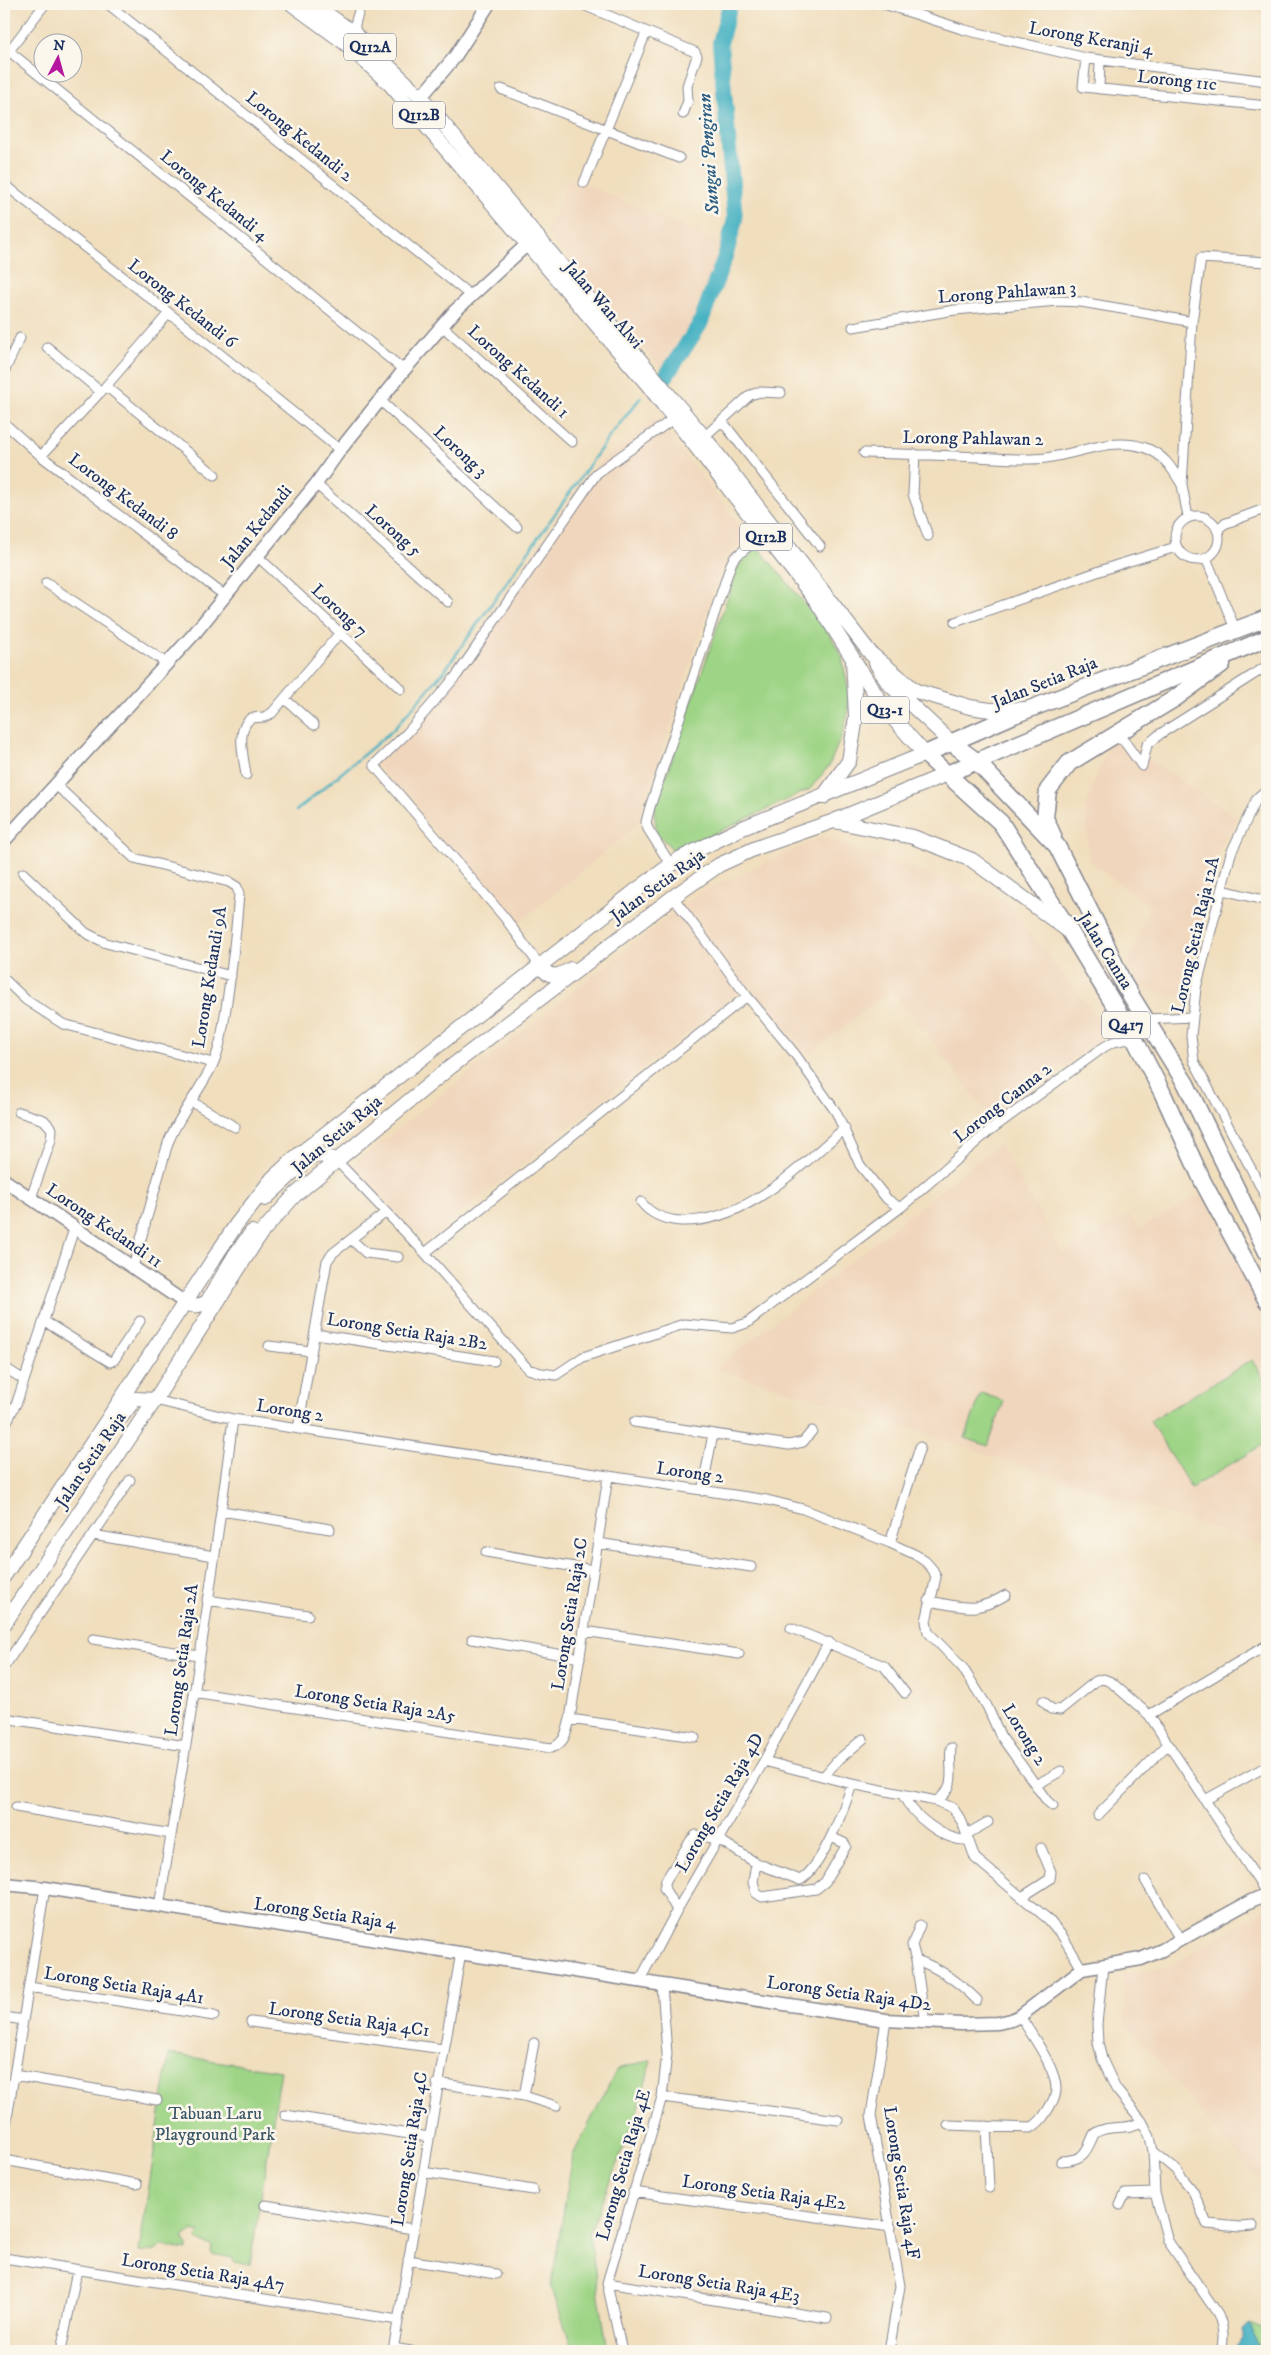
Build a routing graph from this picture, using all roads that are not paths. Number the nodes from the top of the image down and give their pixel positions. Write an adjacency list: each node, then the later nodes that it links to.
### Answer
1 (45, 4): 11 (street)
2 (108, 4): 27 (street, Lorong Kedandi 2)
3 (292, 4): 25 (main road, Jalan Wan Alwi / Q112B)
4 (312, 4): 10 (main road, Jalan Wan Alwi / Q112A)
5 (361, 4): 10 (street)
6 (489, 4): 17 (street)
7 (580, 4): 9 (street)
8 (884, 4): 12 (street, Lorong Keranji 4)
9 (646, 33): 19 (street); 20 (street)
10 (355, 34): 17 (main road, Jalan Wan Alwi / Q112A)
11 (6, 49): 34 (street, Lorong Kedandi 4)
12 (1086, 58): 13 (street, Lorong Keranji 4); 16 (street, Lorong 11c)
13 (1100, 60): 14 (street, Lorong Keranji 4); 16 (street)
14 (1267, 81)
15 (501, 89): 20 (street)
16 (1099, 89): 18 (street, Lorong 11c)
17 (421, 97): 24 (main road, Jalan Wan Alwi / Q112A)
18 (1267, 106)
19 (683, 114)
20 (604, 129): 21 (street); 22 (street)
21 (679, 158)
22 (584, 182)
23 (4, 184): 28 (street, Lorong Kedandi 6)
24 (537, 236): 25 (street, Jalan Kedandi); 36 (main road, Jalan Wan Alwi / Q112A)
25 (526, 245): 27 (street, Jalan Kedandi); 36 (main road, Jalan Wan Alwi / Q112B)
26 (1267, 262): 29 (street)
27 (470, 295): 30 (street, Jalan Kedandi)
28 (169, 313): 37 (street); 45 (street, Lorong Kedandi 6)
29 (1192, 322): 31 (street, Lorong Pahlawan 3); 51 (street)
30 (442, 326): 34 (street, Jalan Kedandi); 44 (street, Lorong Kedandi 1)
31 (854, 327)
32 (20, 338): 35 (street)
33 (47, 347): 37 (street)
34 (404, 370): 39 (street, Jalan Kedandi)
35 (4, 372)
36 (655, 387): 40 (main road, Jalan Wan Alwi / Q112B); 43 (main road, Jalan Wan Alwi / Q112A)
37 (103, 389): 48 (street); 49 (street)
38 (781, 393): 41 (street)
39 (381, 401): 45 (street, Jalan Kedandi); 54 (street, Lorong 3)
40 (673, 419): 56 (main road, Jalan Wan Alwi / Q112B); 98 (street)
41 (722, 421): 43 (street); 58 (street)
42 (4, 423): 48 (street, Lorong Kedandi 8)
43 (704, 437): 71 (main road, Jalan Wan Alwi / Q112A)
44 (572, 442)
45 (340, 450): 50 (street, Jalan Kedandi)
46 (864, 452): 47 (street, Lorong Pahlawan 2)
47 (915, 454): 51 (street, Lorong Pahlawan 2); 57 (street)
48 (40, 456): 63 (street, Lorong Kedandi 8)
49 (215, 475)
50 (316, 484): 60 (street, Jalan Kedandi); 64 (street, Lorong 5)
51 (1182, 485): 53 (street)
52 (1267, 508): 55 (street)
53 (1188, 518): 55 (street); 59 (street)
54 (517, 527)
55 (1217, 530): 61 (street)
56 (764, 534): 72 (main road, Jalan Wan Alwi / Q112B); 91 (street)
57 (928, 536)
58 (820, 546)
59 (1176, 547): 61 (street); 66 (street)
60 (256, 555): 63 (street, Jalan Kedandi); 68 (street, Lorong 7)
61 (1206, 558): 67 (street)
62 (46, 583): 73 (street)
63 (224, 595): 73 (street, Jalan Kedandi)
64 (448, 602)
65 (1267, 618): 67 (highway, Jalan Setia Raja)
66 (955, 622)
67 (1236, 631): 77 (highway, Jalan Setia Raja)
68 (339, 634): 75 (street, Lorong 7); 76 (street)
69 (1267, 638): 70 (highway)
70 (1244, 648): 79 (highway); 82 (highway)
71 (871, 654): 77 (main road); 80 (main road)
72 (853, 659): 81 (main road, Jalan Canna / Q13-1); 87 (main road)
73 (168, 664): 85 (street, Jalan Kedandi)
74 (1267, 666): 79 (street)
75 (401, 688)
76 (285, 699): 78 (street); 84 (street)
77 (1030, 709): 80 (highway, Jalan Setia Raja)
78 (314, 725)
79 (1112, 736): 90 (highway)
80 (952, 744): 81 (highway, Jalan Setia Raja); 82 (highway, Q417)
81 (925, 754): 83 (highway, Jalan Canna / Q417); 87 (main road, Jalan Setia Raja)
82 (976, 761): 83 (highway); 90 (highway, Jalan Canna / Q417)
83 (947, 774): 88 (main road, Jalan Setia Raja); 96 (highway, Jalan Canna / Q417)
84 (246, 775)
85 (56, 785): 89 (street, Jalan Kedandi); 99 (street, Lorong Kedandi 9A)
86 (1267, 789): 93 (street, Lorong Setia Raja 12A)
87 (823, 796): 91 (main road, Jalan Setia Raja)
88 (834, 821): 94 (main road, Jalan Setia Raja); 96 (main road)
89 (4, 841)
90 (1057, 846): 103 (highway, Jalan Canna / Q417)
91 (671, 865): 98 (main road, Jalan Setia Raja)
92 (23, 873): 99 (street)
93 (1223, 890): 95 (street); 102 (street, Lorong Setia Raja 12A)
94 (673, 897): 97 (main road, Jalan Setia Raja); 101 (street)
95 (1267, 901)
96 (1069, 930): 104 (highway, Jalan Canna / Q417)
97 (602, 951): 98 (main road); 110 (main road, Jalan Setia Raja)
98 (540, 966): 126 (main road, Jalan Setia Raja)
99 (231, 976): 105 (street, Lorong Kedandi 9A)
100 (4, 979): 105 (street)
101 (747, 996): 109 (street); 123 (street)
102 (1193, 1017): 103 (street); 115 (street, Lorong Setia Raja 12A)
103 (1146, 1020): 122 (highway, Jalan Canna / Q417)
104 (1134, 1038): 117 (street, Lorong Canna 2); 127 (highway, Jalan Canna / Q417)
105 (213, 1063): 106 (street, Lorong Kedandi 9A)
106 (192, 1102): 108 (street); 125 (street, Lorong Kedandi 9A)
107 (19, 1112): 113 (street)
108 (235, 1127)
109 (845, 1128): 114 (street); 116 (street)
110 (336, 1160): 112 (main road, Jalan Setia Raja); 118 (street, Lorong Canna 2); 126 (main road)
111 (4, 1180): 113 (street, Lorong Kedandi 11)
112 (295, 1195): 128 (main road); 137 (main road, Jalan Setia Raja)
113 (31, 1198): 120 (street, Lorong Kedandi 11)
114 (887, 1199): 117 (street); 119 (street)
115 (1267, 1199)
116 (641, 1202)
117 (900, 1208): 119 (street, Lorong Canna 2)
118 (386, 1213): 121 (street); 123 (street, Lorong Canna 2)
119 (890, 1215): 123 (street, Lorong Canna 2)
120 (74, 1228): 125 (street, Lorong Kedandi 11); 129 (street)
121 (352, 1240): 124 (street); 131 (street)
122 (1267, 1252)
123 (426, 1253)
124 (398, 1258)
125 (133, 1266): 128 (street, Lorong Kedandi 11)
126 (205, 1268): 128 (main road, Jalan Setia Raja)
127 (1267, 1301)
128 (184, 1302): 145 (main road, Jalan Setia Raja)
129 (44, 1321): 130 (street); 136 (street)
130 (140, 1321)
131 (315, 1334): 133 (street); 134 (street, Lorong Setia Raja 2B2)
132 (269, 1346): 133 (street)
133 (311, 1351): 141 (street)
134 (494, 1361)
135 (4, 1367): 136 (street)
136 (24, 1380): 140 (street)
137 (155, 1400): 138 (street, Lorong 2); 145 (main road); 163 (main road, Jalan Setia Raja)
138 (233, 1419): 141 (street, Lorong 2); 149 (street, Lorong Setia Raja 2A)
139 (634, 1422): 143 (street)
140 (4, 1426)
141 (298, 1429): 146 (street, Lorong 2)
142 (812, 1431): 143 (street)
143 (713, 1434): 148 (street)
144 (920, 1447): 153 (street)
145 (85, 1455): 158 (main road, Jalan Setia Raja)
146 (608, 1477): 148 (street, Lorong 2); 152 (street, Lorong Setia Raja 2C)
147 (130, 1480): 151 (street)
148 (702, 1491): 153 (street, Lorong 2)
149 (222, 1511): 150 (street); 155 (street, Lorong Setia Raja 2A)
150 (330, 1529)
151 (93, 1535): 155 (street); 173 (street)
152 (598, 1543): 156 (street); 157 (street, Lorong Setia Raja 2C)
153 (890, 1543): 161 (street, Lorong 2)
154 (486, 1552): 157 (street)
155 (214, 1556): 160 (street, Lorong Setia Raja 2A)
156 (751, 1567)
157 (593, 1570): 165 (street, Lorong Setia Raja 2C)
158 (4, 1576)
159 (1006, 1595): 161 (street)
160 (207, 1600): 162 (street); 171 (street, Lorong Setia Raja 2A)
161 (929, 1601): 191 (street, Lorong 2)
162 (308, 1614)
163 (4, 1624)
164 (791, 1628): 168 (street)
165 (584, 1631): 170 (street); 172 (street, Lorong Setia Raja 2C)
166 (92, 1639): 171 (street)
167 (472, 1639): 172 (street)
168 (829, 1642): 175 (street); 186 (street, Lorong Setia Raja 4D)
169 (1267, 1645): 177 (street)
170 (738, 1654)
171 (199, 1656): 174 (street, Lorong Setia Raja 2A)
172 (580, 1658): 179 (street, Lorong Setia Raja 2C)
173 (4, 1667)
174 (193, 1692): 183 (street, Lorong Setia Raja 2A); 184 (street, Lorong Setia Raja 2A5)
175 (906, 1693)
176 (1043, 1701): 177 (street)
177 (1149, 1715): 182 (street)
178 (4, 1718): 183 (street)
179 (570, 1719): 180 (street); 184 (street, Lorong Setia Raja 2C)
180 (695, 1737)
181 (863, 1739): 189 (street)
182 (1168, 1744): 193 (street); 197 (street)
183 (186, 1746): 199 (street, Lorong Setia Raja 2A)
184 (552, 1748)
185 (951, 1748): 194 (street)
186 (764, 1761): 189 (street); 202 (street, Lorong Setia Raja 4D)
187 (1267, 1766): 193 (street)
188 (1061, 1771): 191 (street)
189 (824, 1776): 190 (street)
190 (852, 1784): 192 (street); 200 (street)
191 (1036, 1785): 195 (street, Lorong 2)
192 (903, 1795): 194 (street); 201 (street)
193 (1205, 1800): 208 (street)
194 (936, 1801): 201 (street)
195 (1053, 1806)
196 (16, 1807): 199 (street)
197 (1098, 1814)
198 (988, 1822): 201 (street)
199 (171, 1834): 210 (street, Lorong Setia Raja 2A)
200 (831, 1837): 204 (street); 204 (street)
201 (967, 1837): 209 (street)
202 (718, 1838): 204 (street); 211 (street, Lorong Setia Raja 4D); 211 (street)
203 (1041, 1848): 209 (street)
204 (756, 1863)
205 (1145, 1880): 213 (street)
206 (4, 1884): 207 (street, Lorong Setia Raja 4)
207 (45, 1888): 210 (street, Lorong Setia Raja 4); 220 (street)
208 (1267, 1894): 213 (street)
209 (1022, 1897): 217 (street)
210 (159, 1906): 214 (street, Lorong Setia Raja 4)
211 (677, 1910): 218 (street, Lorong Setia Raja 4D)
212 (920, 1925): 215 (street)
213 (1181, 1941): 216 (street)
214 (460, 1952): 218 (street, Lorong Setia Raja 4); 230 (street, Lorong Setia Raja 4C)
215 (916, 1960): 221 (street); 228 (street)
216 (1103, 1966): 217 (street); 240 (street)
217 (1082, 1969): 223 (street, Lorong Setia Raja 4D2)
218 (640, 1980): 219 (street, Lorong Setia Raja 4D2)
219 (662, 1985): 226 (street, Lorong Setia Raja 4D2); 234 (street, Lorong Setia Raja 4E)
220 (29, 1987): 222 (street, Lorong Setia Raja 4A1); 225 (street)
221 (977, 2000)
222 (214, 2016)
223 (1020, 2016): 228 (street, Lorong Setia Raja 4D2); 242 (street)
224 (4, 2017): 225 (street)
225 (23, 2020): 231 (street)
226 (886, 2020): 228 (street, Lorong Setia Raja 4D2); 257 (street, Lorong Setia Raja 4F)
227 (251, 2022): 230 (street, Lorong Setia Raja 4C1)
228 (925, 2024)
229 (534, 2043): 233 (street)
230 (443, 2050): 232 (street, Lorong Setia Raja 4C)
231 (14, 2075): 235 (street); 237 (street)
232 (438, 2083): 233 (street); 244 (street, Lorong Setia Raja 4C)
233 (524, 2096): 236 (street)
234 (662, 2097): 239 (street); 252 (street, Lorong Setia Raja 4E)
235 (157, 2100)
236 (556, 2106)
237 (6, 2109): 243 (street)
238 (286, 2116): 244 (street)
239 (838, 2120)
240 (1142, 2121): 245 (street); 247 (street)
241 (948, 2125): 242 (street)
242 (986, 2126): 250 (street)
243 (4, 2136)
244 (429, 2137): 248 (street, Lorong Setia Raja 4C)
245 (1153, 2151): 253 (street); 256 (street)
246 (4, 2160): 249 (street)
247 (1061, 2161)
248 (423, 2172): 251 (street); 258 (street, Lorong Setia Raja 4C)
249 (137, 2184)
250 (989, 2188)
251 (533, 2190)
252 (633, 2192): 257 (street, Lorong Setia Raja 4E2); 263 (street, Lorong Setia Raja 4E)
253 (1155, 2193): 254 (street); 271 (street)
254 (1120, 2204)
255 (265, 2206): 258 (street)
256 (1253, 2226)
257 (890, 2227): 270 (street, Lorong Setia Raja 4F)
258 (413, 2229): 260 (street, Lorong Setia Raja 4C)
259 (4, 2258): 261 (street, Lorong Setia Raja 4A7)
260 (408, 2260): 262 (street); 265 (street, Lorong Setia Raja 4C)
261 (77, 2270): 265 (street, Lorong Setia Raja 4A7); 267 (street)
262 (496, 2274)
263 (607, 2283): 264 (street, Lorong Setia Raja 4E3); 269 (street, Lorong Setia Raja 4E)
264 (827, 2318)
265 (398, 2320): 266 (street, Lorong Setia Raja 4C)
266 (393, 2350): 268 (street)
267 (61, 2351)
268 (410, 2351)
269 (622, 2351)
270 (889, 2351)
271 (1221, 2351)

